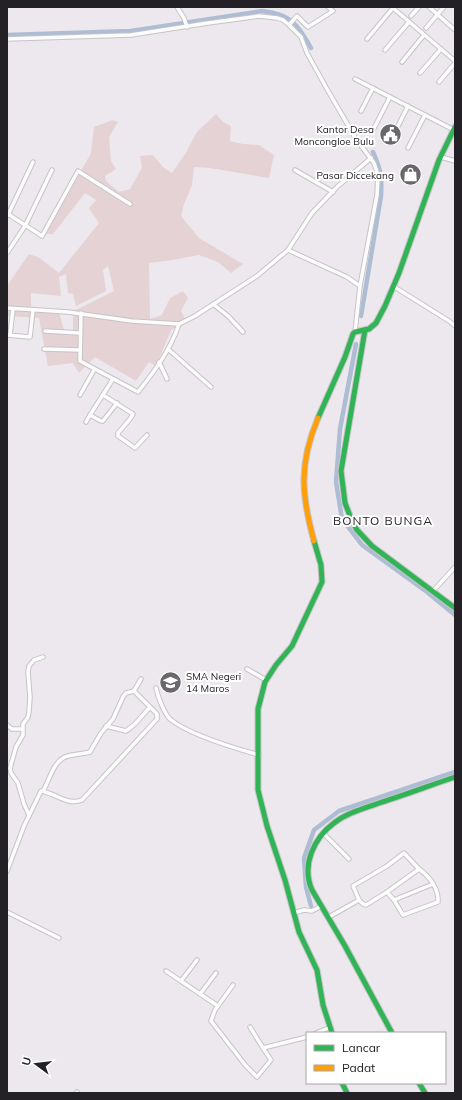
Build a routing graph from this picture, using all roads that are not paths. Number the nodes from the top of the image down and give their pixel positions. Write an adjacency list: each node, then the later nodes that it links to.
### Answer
1 (177, 7): 9 (street)
2 (328, 7): 10 (street)
3 (419, 7): 7 (street)
4 (429, 7): 6 (street)
5 (444, 7): 6 (street)
6 (438, 14): 11 (street); 12 (street)
7 (411, 16)
8 (409, 22): 13 (street); 15 (street); 17 (street)
9 (186, 23): 10 (street); 14 (street)
10 (290, 24): 33 (street)
11 (426, 28)
12 (455, 30)
13 (424, 35): 16 (street); 18 (street)
14 (7, 39)
15 (367, 39)
16 (440, 49): 19 (street); 20 (street)
17 (385, 50)
18 (402, 62)
19 (455, 62): 22 (street)
20 (420, 73)
21 (355, 79): 23 (street)
22 (439, 82)
23 (373, 88): 24 (street); 26 (street)
24 (390, 97): 25 (street); 29 (street)
25 (408, 106): 27 (street); 30 (street)
26 (361, 111)
27 (425, 115): 28 (street); 31 (street)
28 (454, 129): 32 (main road)
29 (373, 130)
30 (395, 132)
31 (408, 148)
32 (441, 156): 34 (street); 45 (main road)
33 (371, 158): 38 (street); 44 (street)
34 (455, 161)
35 (34, 162): 40 (street)
36 (52, 170): 41 (street)
37 (295, 170): 38 (street)
38 (333, 192): 42 (street)
39 (130, 204): 41 (street)
40 (8, 215): 41 (street)
41 (25, 226): 43 (street)
42 (288, 250): 44 (street); 46 (street)
43 (7, 253)
44 (360, 286): 56 (street)
45 (393, 286): 52 (street); 53 (main road)
46 (213, 304): 51 (street); 55 (street)
47 (7, 308): 48 (street)
48 (13, 308): 49 (street); 58 (street)
49 (33, 310): 50 (street); 58 (street)
50 (80, 314): 51 (street); 57 (street)
51 (179, 324): 60 (street)
52 (455, 326)
53 (365, 330): 56 (main road); 74 (main road)
54 (45, 332): 57 (street)
55 (243, 332)
56 (354, 332): 79 (main road)
57 (80, 333): 61 (street)
58 (8, 335)
59 (44, 349): 61 (street)
60 (168, 349): 62 (street); 66 (street)
61 (80, 350): 63 (street)
62 (159, 362): 64 (street); 65 (street)
63 (94, 370): 64 (street); 67 (street)
64 (113, 379): 68 (street)
65 (167, 379)
66 (211, 387)
67 (80, 395)
68 (103, 395): 69 (street); 70 (street)
69 (116, 403): 70 (street); 72 (street)
70 (90, 415): 71 (street)
71 (86, 422)
72 (147, 434)
73 (455, 567): 74 (street)
74 (433, 591): 75 (main road)
75 (455, 608)
76 (43, 657): 85 (street)
77 (247, 669): 79 (street)
78 (141, 679): 81 (street)
79 (266, 680): 86 (main road)
80 (156, 688): 86 (street)
81 (134, 691): 82 (street); 84 (street)
82 (150, 707): 84 (street); 90 (street)
83 (7, 725): 85 (street)
84 (106, 726): 90 (street)
85 (22, 729): 88 (street)
86 (259, 756): 102 (main road)
87 (7, 771): 88 (street)
88 (12, 773): 91 (street)
89 (455, 778): 92 (main road)
90 (43, 791): 91 (street)
91 (30, 815): 95 (street)
92 (323, 833): 93 (street); 100 (main road)
93 (349, 859)
94 (419, 869): 96 (street); 97 (street); 98 (street)
95 (7, 870)
96 (433, 884): 99 (street); 99 (street)
97 (387, 892): 98 (street); 99 (street)
98 (359, 900): 103 (street)
99 (394, 900)
100 (319, 907): 102 (street); 103 (main road)
101 (7, 912): 104 (street)
102 (294, 913): 113 (main road)
103 (329, 917): 115 (main road)
104 (59, 938)
105 (197, 960): 108 (street)
106 (166, 971): 108 (street)
107 (216, 973): 110 (street)
108 (181, 981): 110 (street)
109 (233, 985): 111 (street)
110 (200, 994): 111 (street)
111 (218, 1006): 117 (street)
112 (250, 1027): 117 (street)
113 (331, 1030): 114 (street)
114 (321, 1032)
115 (391, 1032)
116 (306, 1037): 117 (street)
117 (263, 1048)
118 (342, 1084): 120 (main road)
119 (420, 1084): 121 (main road)
120 (347, 1093)
121 (425, 1093)

